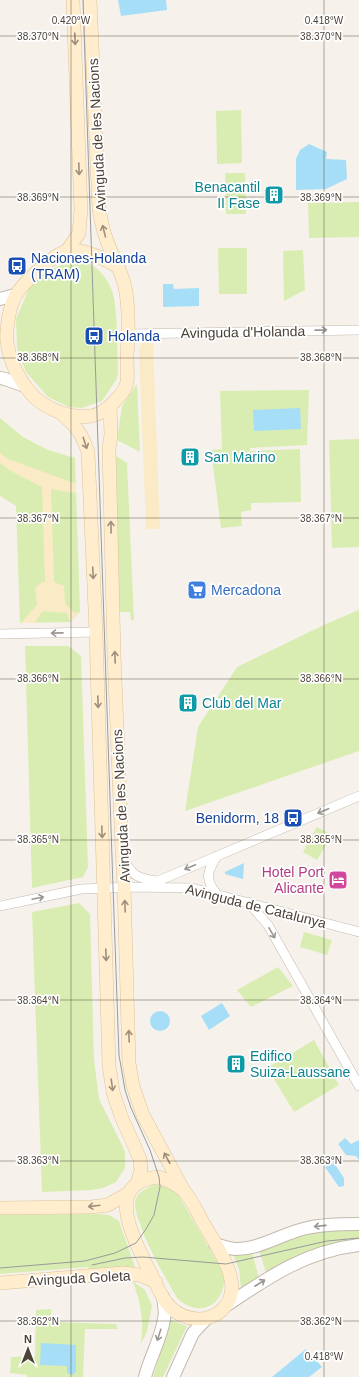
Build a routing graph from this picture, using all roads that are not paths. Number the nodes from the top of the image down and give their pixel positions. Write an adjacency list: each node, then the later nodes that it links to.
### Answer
1 (74, 0): 3 (main road, Avinguda de les Nacions, one-way to 3)
2 (90, 0): 4 (main road, Avinguda de les Nacions, one-way to 2)
3 (67, 250): 4 (main road); 5 (main road)
4 (118, 267): 8 (main road, Avinguda de les Nacions)
5 (15, 296): 6 (street); 10 (main road)
6 (0, 299)
7 (359, 330): 8 (street, Avinguda d'Holanda, one-way to 7)
8 (128, 334): 11 (main road, Avinguda de les Nacions)
9 (0, 378): 10 (street)
10 (25, 386): 12 (main road)
11 (110, 406): 12 (main road); 17 (main road, Avinguda de les Nacions, one-way to 11)
12 (61, 413): 13 (main road, Avinguda de les Nacions, one-way to 13)
13 (96, 632): 14 (street, one-way to 14); 20 (main road, Avinguda de les Nacions, one-way to 20)
14 (0, 634)
15 (359, 796): 16 (street, one-way to 16)
16 (217, 856): 18 (street, one-way to 18); 21 (street)
17 (122, 858): 18 (street); 19 (main road, Avinguda de les Nacions)
18 (158, 881): 19 (street)
19 (128, 887): 20 (street, Avinguda de Catalunya); 21 (street, Avinguda de Catalunya); 27 (main road, Avinguda de les Nacions, one-way to 19)
20 (104, 888): 23 (street, Avinguda de Catalunya, one-way to 20); 26 (main road, Avinguda de les Nacions, one-way to 26)
21 (216, 893): 22 (street, Avinguda de Catalunya)
22 (248, 902): 24 (street, Avinguda de Catalunya); 25 (street, one-way to 25)
23 (0, 906)
24 (359, 932)
25 (359, 1086)
26 (133, 1188): 27 (main road); 28 (main road, one-way to 28); 32 (main road, Avinguda de les Nacions)
27 (185, 1193): 30 (main road, Avinguda de les Nacions)
28 (0, 1208)
29 (359, 1224): 30 (street, one-way to 30)
30 (215, 1244): 35 (main road, Avinguda de les Nacions)
31 (359, 1245): 35 (street, one-way to 31)
32 (156, 1282): 33 (main road, Avinguda Goleta); 34 (main road, Avinguda de les Nacions)
33 (0, 1283)
34 (163, 1297): 36 (main road, Avinguda de les Nacions); 37 (street, one-way to 37)
35 (227, 1305): 36 (main road)
36 (206, 1319): 38 (street)
37 (145, 1377)
38 (173, 1377)

